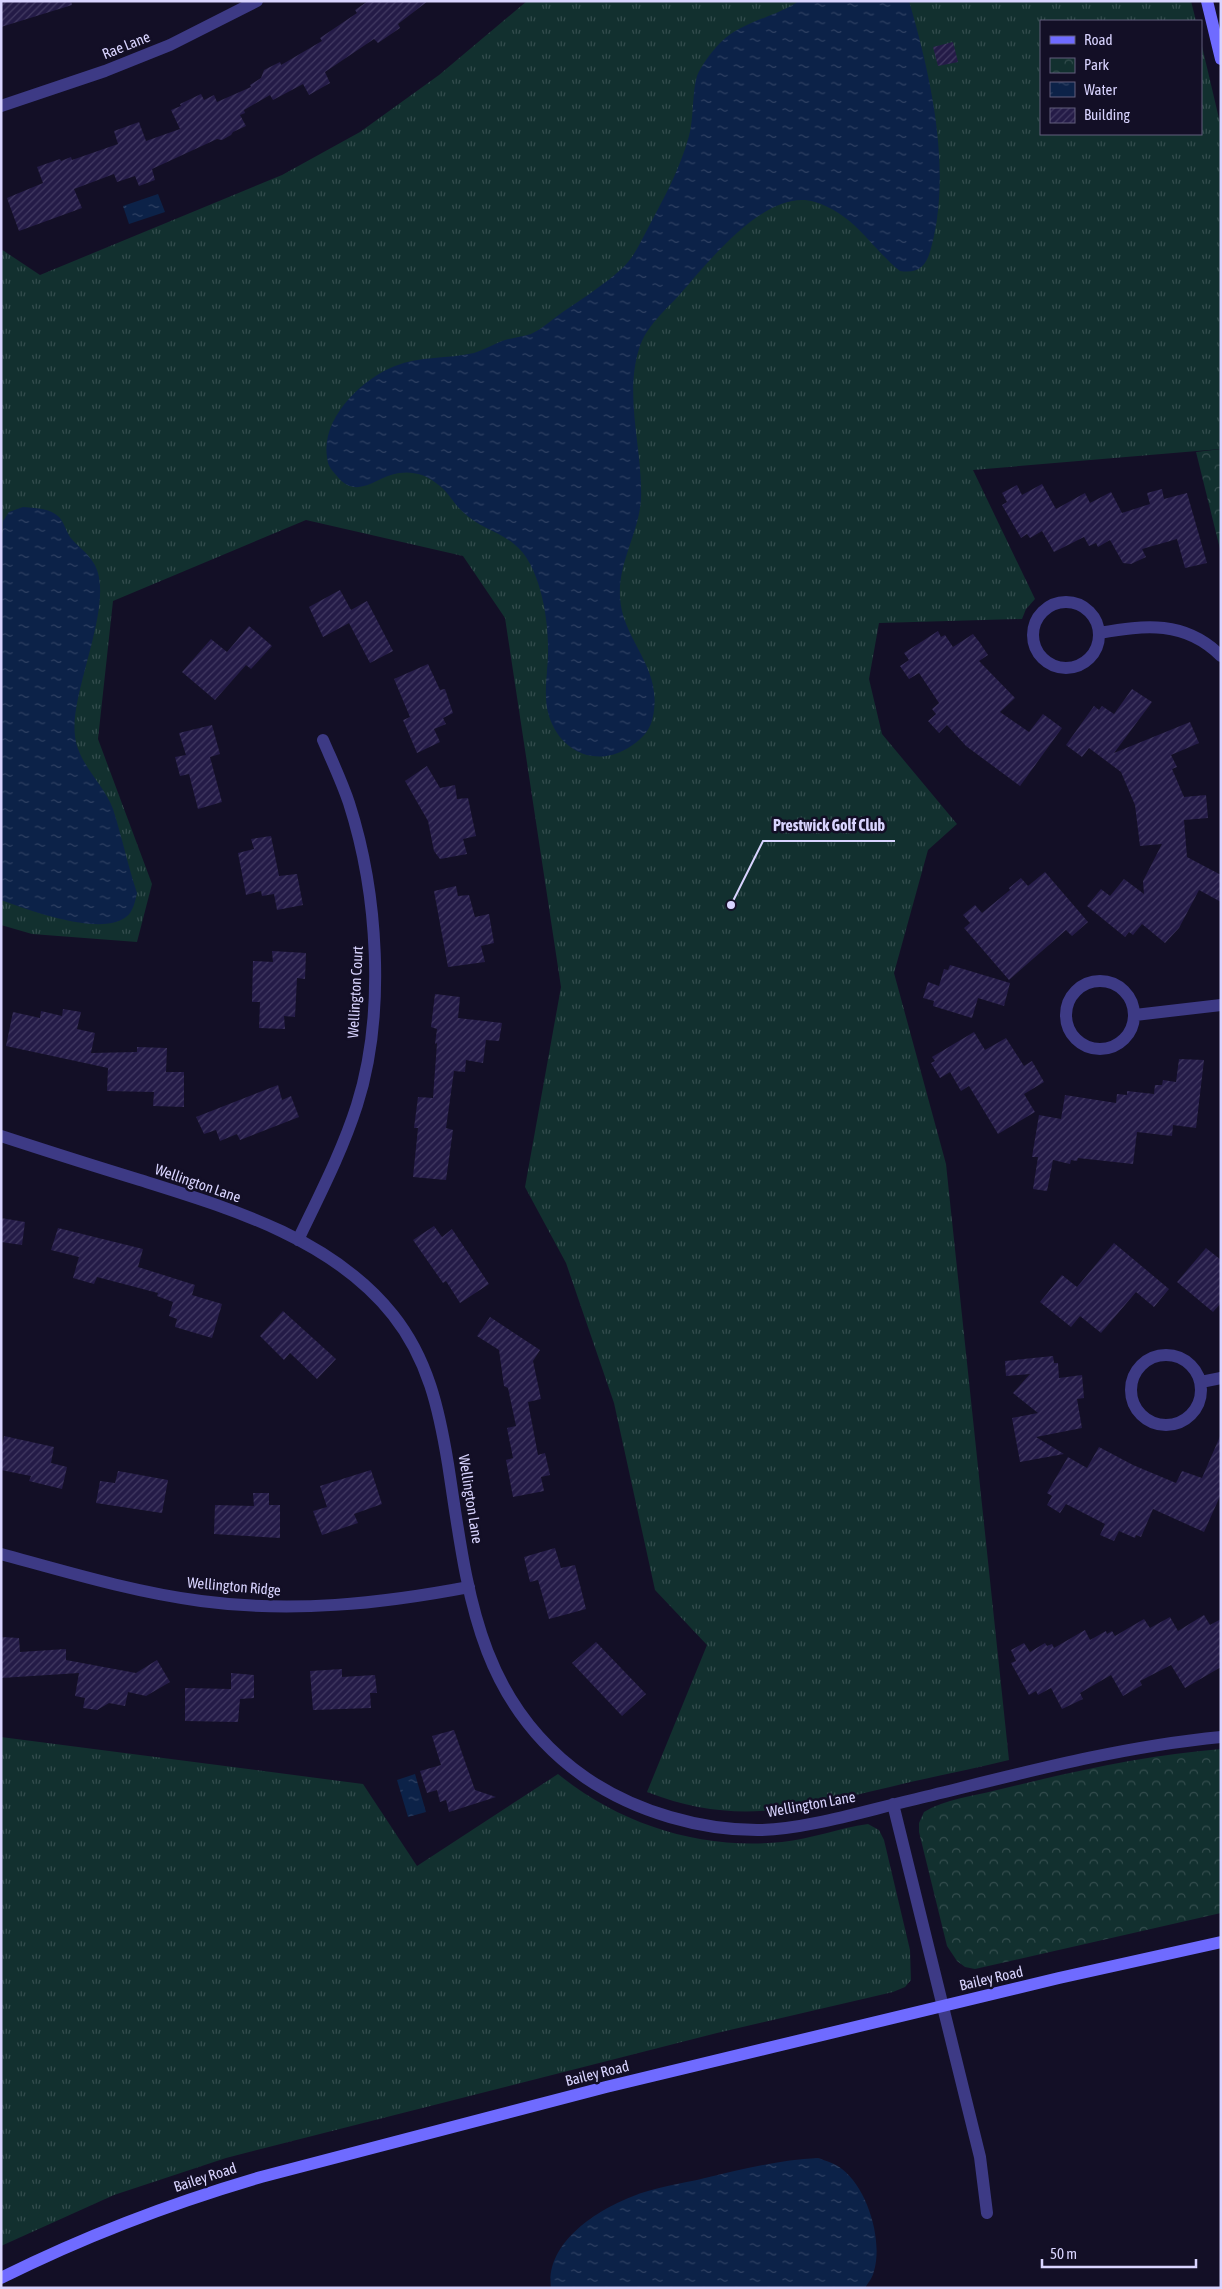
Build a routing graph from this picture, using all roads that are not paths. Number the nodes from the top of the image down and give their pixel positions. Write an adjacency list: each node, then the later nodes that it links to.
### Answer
1 (257, 1): 4 (street, Rae Lane)
2 (1207, 1): 3 (main road)
3 (1221, 59)
4 (1, 106)
5 (1099, 633): 5 (street); 6 (street)
6 (1221, 656)
7 (323, 740): 11 (street, Wellington Court)
8 (1221, 1005): 9 (street)
9 (1135, 1015): 9 (street)
10 (1, 1136): 11 (street, Wellington Lane)
11 (298, 1240): 15 (street, Wellington Lane)
12 (1221, 1378): 13 (street)
13 (1201, 1382): 13 (street)
14 (1, 1554): 15 (street, Wellington Ridge)
15 (469, 1587): 17 (street, Wellington Lane)
16 (1221, 1737): 17 (street, Wellington Lane)
17 (894, 1804): 19 (street)
18 (1218, 1942): 19 (main road, Bailey Road)
19 (944, 2006): 20 (street); 21 (main road, Bailey Road)
20 (987, 2213)
21 (1, 2278)

